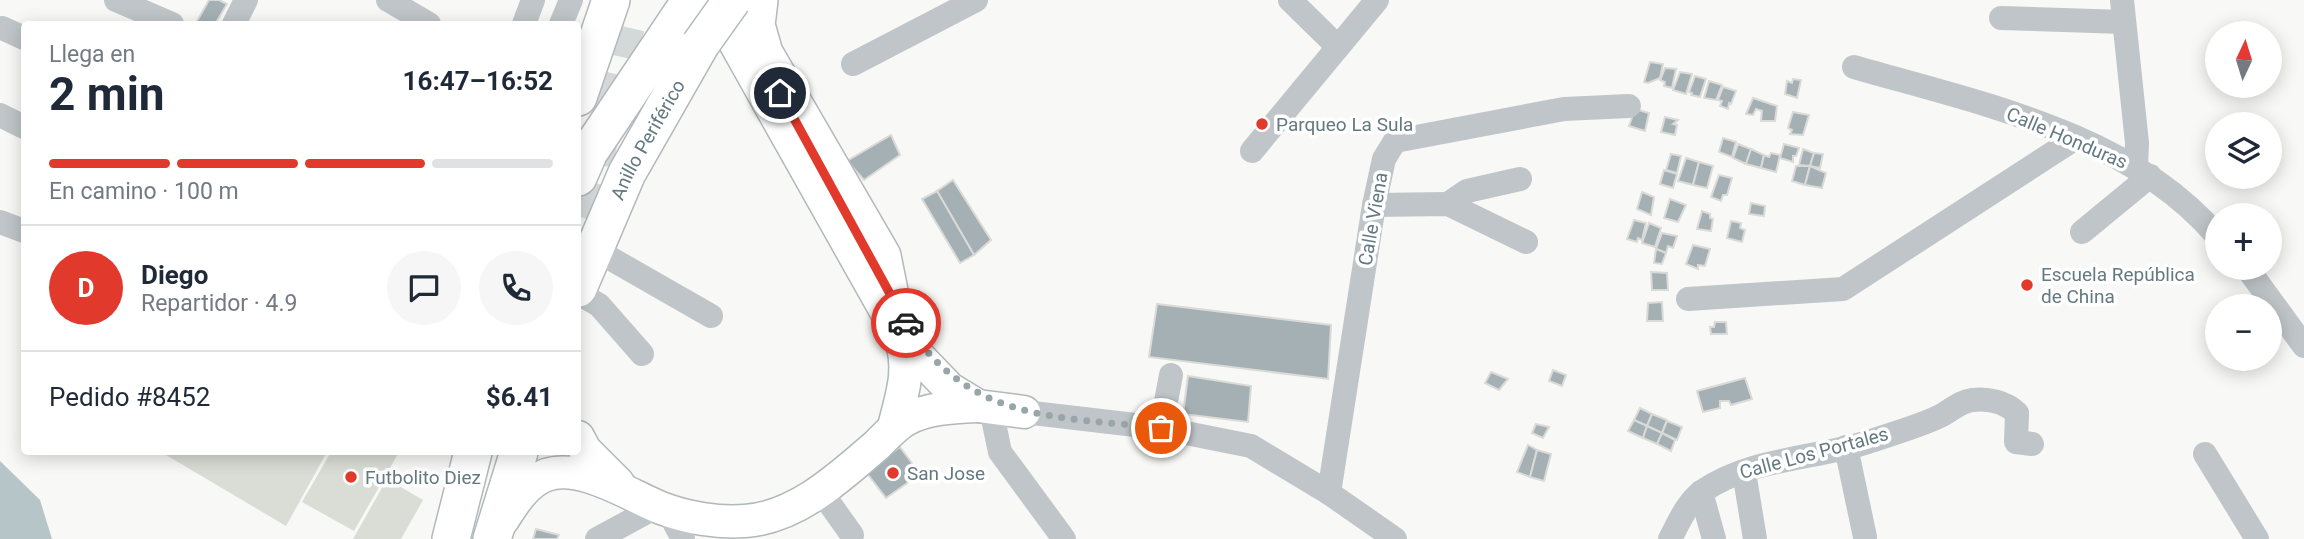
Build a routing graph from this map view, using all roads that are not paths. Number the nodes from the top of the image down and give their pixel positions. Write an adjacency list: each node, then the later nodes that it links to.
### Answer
1 (116, 0): 17 (street)
2 (246, 0): 18 (street)
3 (388, 0): 15 (street)
4 (533, 0): 19 (street)
5 (571, 0): 20 (street)
6 (710, 0): 48 (main road)
7 (727, 0): 45 (main road)
8 (732, 0): 21 (highway, Anillo Periférico, bridge)
9 (759, 0): 45 (highway)
10 (976, 0): 23 (street)
11 (1290, 0): 22 (street)
12 (1377, 0): 22 (street)
13 (624, 9): 25 (highway)
14 (2123, 11): 16 (street); 32 (street)
15 (422, 17)
16 (2001, 18)
17 (165, 21)
18 (236, 21)
19 (525, 21)
20 (562, 21)
21 (689, 22): 31 (highway, Anillo Periférico); 41 (highway, Anillo Periférico)
22 (1338, 47): 30 (street)
23 (853, 64)
24 (1854, 67): 29 (street, Calle Honduras)
25 (581, 91)
26 (1629, 106): 35 (street, Calle Viena)
27 (0, 115): 28 (street)
28 (21, 126)
29 (2076, 138): 32 (street, Calle Honduras); 46 (street)
30 (1252, 151)
31 (581, 170)
32 (2143, 172): 37 (street, Calle Honduras); 39 (street)
33 (1520, 179): 34 (street)
34 (1448, 204): 35 (street); 40 (street)
35 (1374, 205): 67 (street, Calle Viena)
36 (0, 222): 38 (street)
37 (2205, 222)
38 (21, 230)
39 (2082, 232)
40 (1526, 242)
41 (594, 248): 43 (highway, Anillo Periférico); 47 (street)
42 (2256, 280): 49 (street)
43 (581, 282)
44 (581, 292): 50 (street)
45 (890, 296): 53 (main road)
46 (1688, 299)
47 (711, 316)
48 (901, 338): 52 (main road); 54 (main road)
49 (2304, 346)
50 (642, 354)
51 (1171, 376): 55 (street)
52 (984, 407): 53 (main road); 54 (main road); 75 (street)
53 (1024, 412): 55 (street)
54 (894, 427): 64 (main road)
55 (1161, 428): 67 (street)
56 (581, 443): 66 (main road)
57 (2032, 444): 58 (street, Calle Los Portales)
58 (1846, 447): 63 (street, Calle Los Portales); 73 (street)
59 (2205, 454): 80 (street)
60 (472, 455): 74 (highway)
61 (495, 455): 72 (highway)
62 (518, 455): 72 (highway)
63 (1744, 472): 65 (street, Calle Los Portales); 79 (street)
64 (820, 490): 68 (main road); 70 (street)
65 (1701, 492): 77 (street, Calle Los Portales); 78 (street)
66 (629, 493): 68 (main road); 72 (main road)
67 (1329, 493): 69 (street)
68 (685, 523): 71 (street)
69 (1368, 530): 76 (street)
70 (852, 535)
71 (610, 536)
72 (485, 537)
73 (1865, 537)
74 (451, 539)
75 (1064, 539)
76 (1395, 539)
77 (1670, 539)
78 (1714, 539)
79 (1755, 539)
80 (2257, 539)

